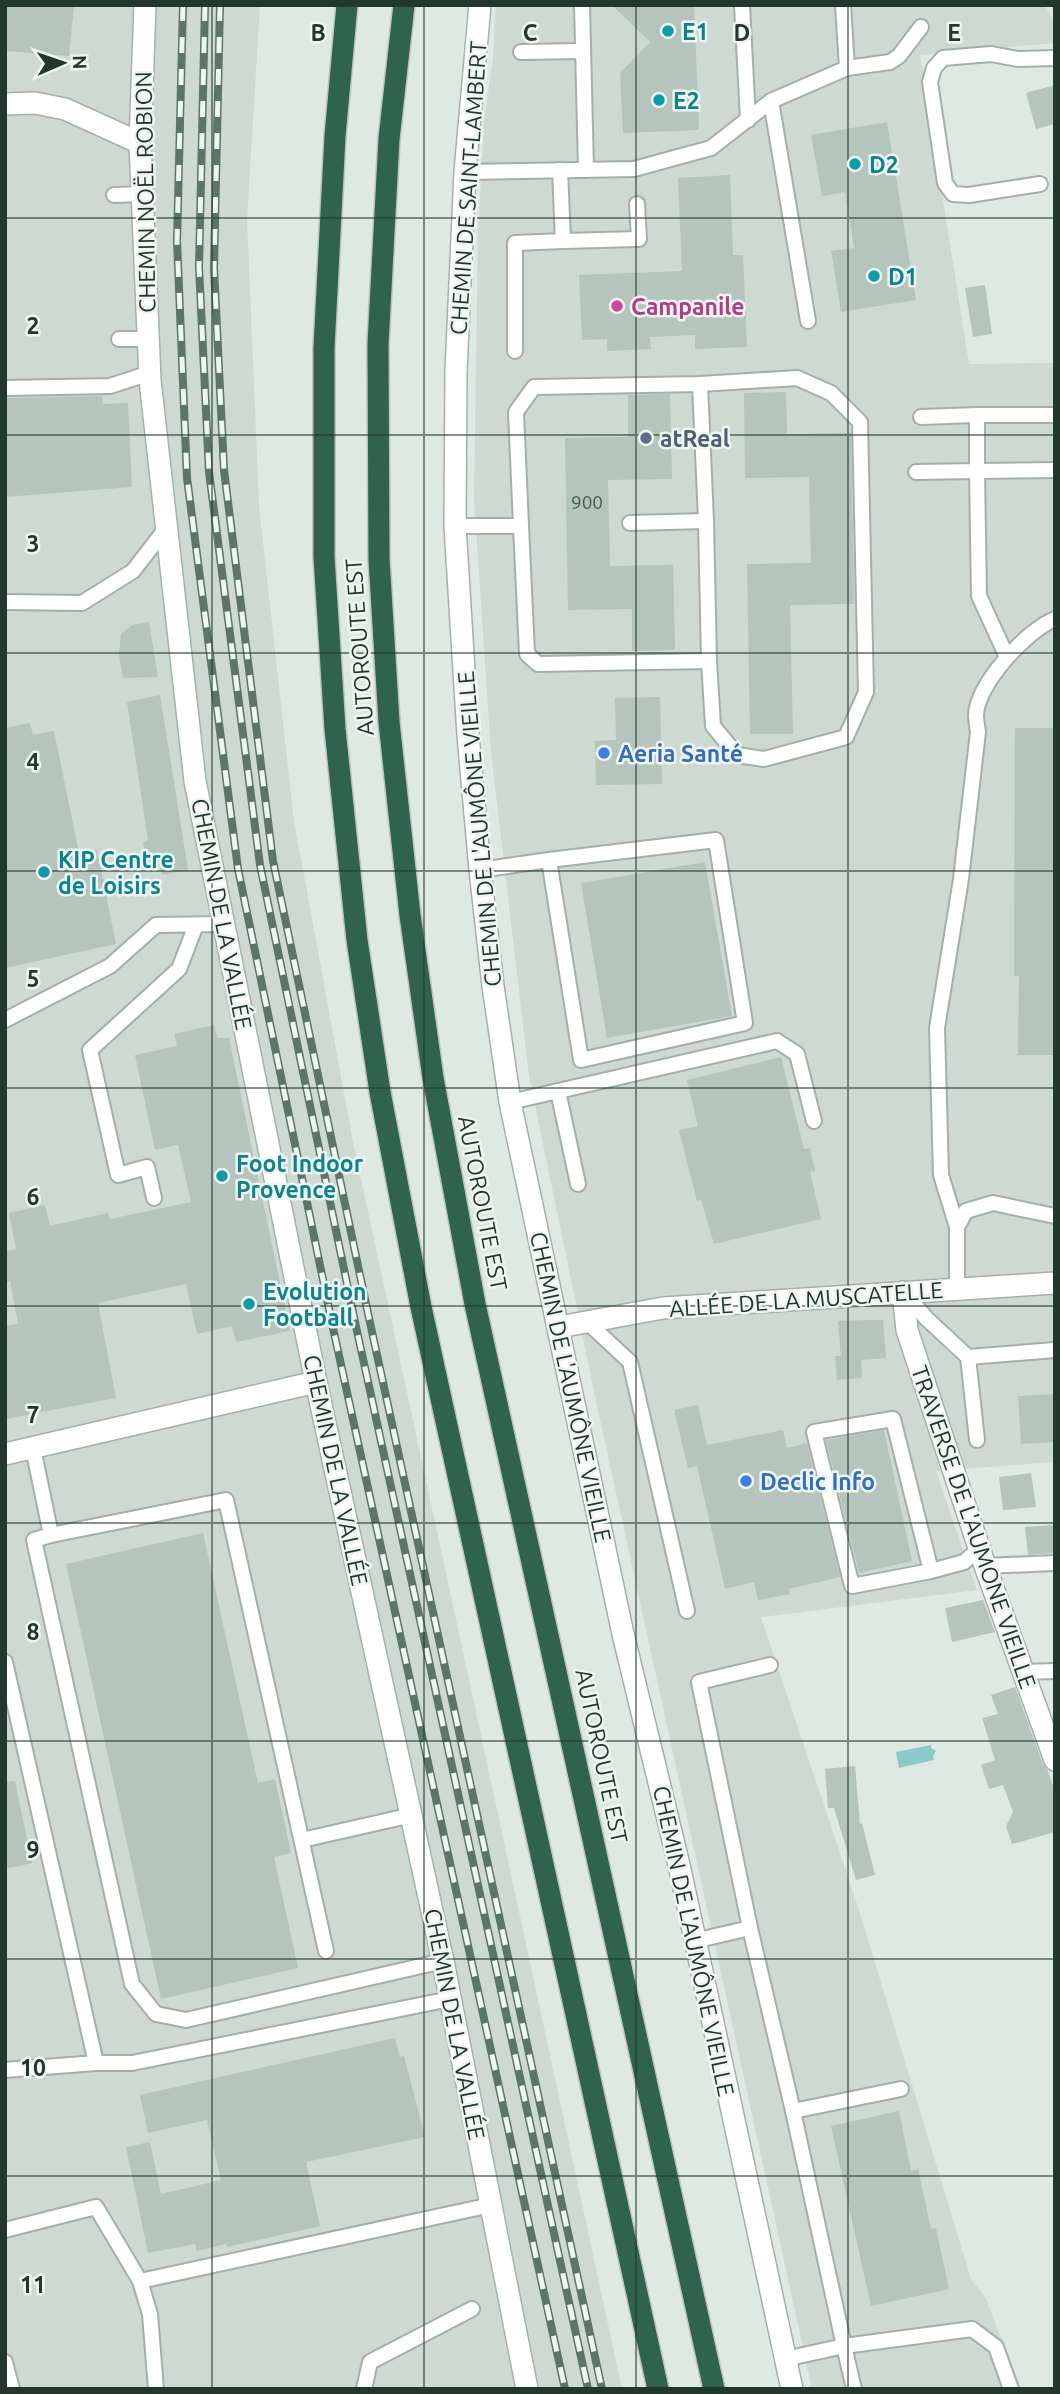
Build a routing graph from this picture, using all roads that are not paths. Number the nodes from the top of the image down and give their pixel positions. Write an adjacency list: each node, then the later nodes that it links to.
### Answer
1 (145, 5): 16 (street, CHEMIN NOËL ROBION)
2 (347, 5): 103 (highway, AUTOROUTE EST)
3 (404, 5): 104 (highway, AUTOROUTE EST)
4 (480, 5): 19 (street, CHEMIN DE SAINT-LAMBERT)
5 (582, 5): 9 (lane)
6 (742, 5): 15 (lane)
7 (843, 5): 12 (lane)
8 (921, 27): 12 (lane)
9 (583, 51): 10 (lane); 18 (lane)
10 (520, 52)
11 (1055, 58): 20 (lane)
12 (847, 68): 13 (lane)
13 (771, 101): 15 (lane); 25 (lane)
14 (5, 104): 16 (street)
15 (748, 120): 18 (lane)
16 (140, 143): 21 (street, CHEMIN NOËL ROBION)
17 (560, 170): 18 (lane); 19 (lane); 24 (lane)
18 (586, 170)
19 (465, 172): 29 (street, CHEMIN DE SAINT-LAMBERT)
20 (1040, 184)
21 (143, 194): 22 (lane); 26 (street, CHEMIN NOËL ROBION)
22 (114, 195)
23 (637, 204): 24 (lane)
24 (563, 241): 28 (lane)
25 (808, 321)
26 (149, 339): 27 (lane); 30 (street, CHEMIN NOËL ROBION)
27 (119, 340)
28 (515, 351)
29 (456, 371): 41 (street, CHEMIN DE L'AUMÔNE VIEILLE)
30 (150, 376): 32 (lane); 43 (street, CHEMIN DE LA VALLÉE)
31 (700, 384): 39 (lane); 42 (lane); 47 (lane)
32 (5, 388)
33 (977, 415): 34 (lane); 35 (lane); 37 (lane)
34 (1055, 415)
35 (921, 417)
36 (1055, 470): 37 (lane)
37 (978, 471): 38 (lane); 46 (lane)
38 (916, 472)
39 (706, 521): 40 (lane); 47 (lane)
40 (630, 523)
41 (455, 526): 42 (lane); 49 (street, CHEMIN DE L'AUMÔNE VIEILLE)
42 (521, 526): 47 (lane)
43 (167, 527): 44 (lane); 50 (street, CHEMIN DE LA VALLÉE)
44 (5, 601)
45 (1055, 619): 46 (lane)
46 (1007, 657): 59 (lane)
47 (709, 661)
48 (549, 860): 48 (lane); 49 (lane)
49 (480, 870): 54 (street, CHEMIN DE L'AUMÔNE VIEILLE)
50 (225, 924): 51 (lane); 67 (street, CHEMIN DE LA VALLÉE)
51 (196, 925): 52 (lane); 57 (lane)
52 (5, 1020)
53 (558, 1091): 54 (lane); 55 (lane); 56 (lane)
54 (510, 1102): 64 (street, CHEMIN DE L'AUMÔNE VIEILLE)
55 (814, 1121)
56 (578, 1184)
57 (154, 1198)
58 (1055, 1216): 59 (lane)
59 (957, 1227): 61 (lane)
60 (1055, 1283): 61 (street, ALLÉE DE LA MUSCATELLE)
61 (957, 1290): 62 (street, ALLÉE DE LA MUSCATELLE)
62 (903, 1292): 63 (street, ALLÉE DE LA MUSCATELLE); 66 (lane); 72 (street, TRAVERSE DE L'AUMONE VIEILLE)
63 (586, 1321): 64 (street, ALLÉE DE LA MUSCATELLE); 75 (lane)
64 (559, 1327): 84 (street, CHEMIN DE L'AUMÔNE VIEILLE)
65 (1055, 1350): 66 (lane)
66 (968, 1357): 68 (lane)
67 (316, 1382): 69 (street); 81 (street, CHEMIN DE LA VALLÉE)
68 (977, 1440)
69 (33, 1448): 70 (street); 71 (lane)
70 (5, 1454)
71 (51, 1535): 82 (lane); 86 (lane)
72 (982, 1558): 73 (lane); 74 (lane); 79 (street, TRAVERSE DE L'AUMONE VIEILLE)
73 (1055, 1563)
74 (931, 1572): 74 (lane)
75 (687, 1611)
76 (5, 1662): 88 (lane)
77 (770, 1665): 83 (lane)
78 (1055, 1671): 79 (lane)
79 (1023, 1672): 80 (street, TRAVERSE DE L'AUMONE VIEILLE)
80 (1055, 1760)
81 (412, 1815): 82 (lane); 86 (street, CHEMIN DE LA VALLÉE)
82 (302, 1840): 85 (lane)
83 (750, 1928): 84 (lane); 91 (lane)
84 (694, 1941): 97 (street, CHEMIN DE L'AUMÔNE VIEILLE)
85 (326, 1951)
86 (443, 1961): 87 (street, CHEMIN DE LA VALLÉE)
87 (450, 1999): 88 (lane); 92 (street, CHEMIN DE LA VALLÉE)
88 (96, 2063): 89 (lane)
89 (5, 2070)
90 (901, 2090): 91 (lane)
91 (793, 2111): 96 (lane)
92 (491, 2205): 94 (lane); 102 (street, CHEMIN DE LA VALLÉE)
93 (5, 2230): 94 (lane)
94 (140, 2281): 100 (lane)
95 (472, 2309): 101 (lane)
96 (844, 2346): 97 (lane); 106 (lane); 107 (lane)
97 (785, 2359): 105 (street, CHEMIN DE L'AUMÔNE VIEILLE)
98 (5, 2362): 99 (lane)
99 (12, 2389)
100 (156, 2389)
101 (364, 2389)
102 (527, 2389)
103 (658, 2389)
104 (714, 2389)
105 (792, 2389)
106 (854, 2389)
107 (1011, 2389)

